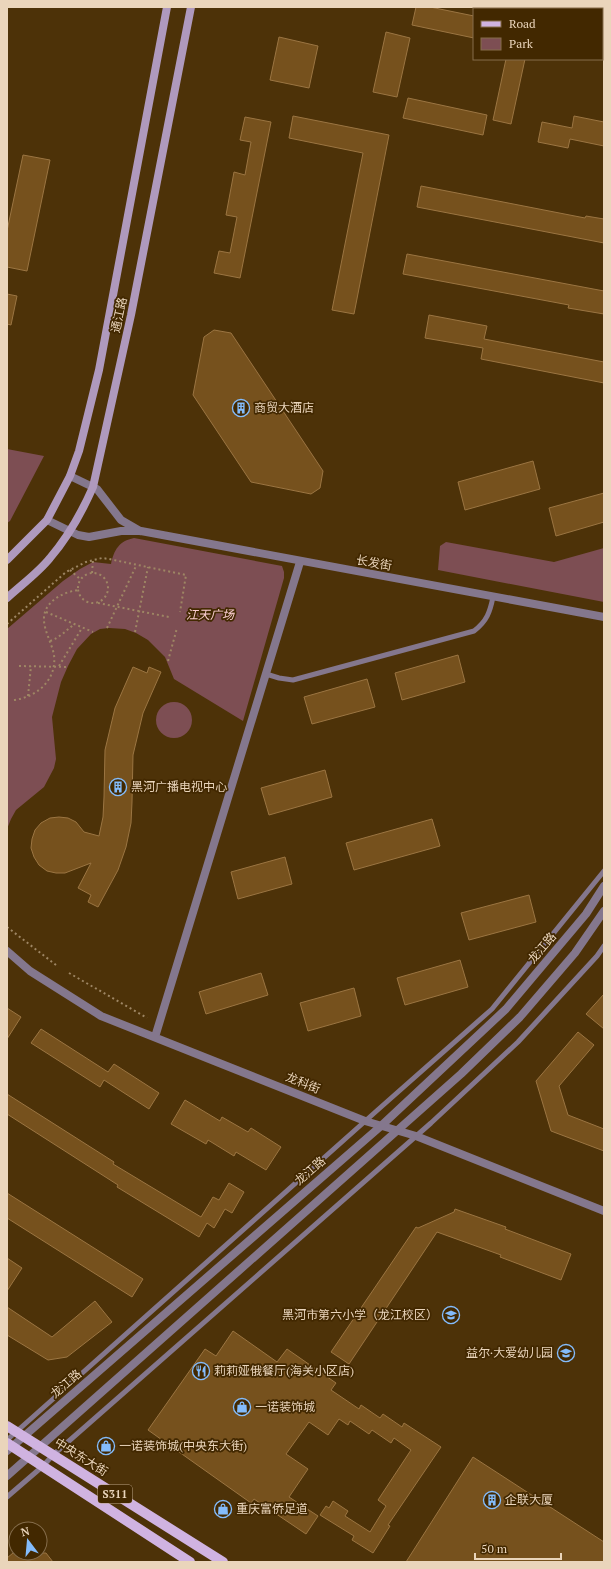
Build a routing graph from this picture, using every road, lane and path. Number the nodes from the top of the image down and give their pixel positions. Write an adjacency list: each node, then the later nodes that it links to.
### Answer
1 (167, 7): 3 (main road, 通江路)
2 (191, 7): 4 (main road, 通江路)
3 (70, 476): 4 (street, 长发街); 5 (main road, 通江路)
4 (93, 487): 6 (main road, 通江路); 7 (street, 长发街)
5 (47, 520): 6 (street, 长发街); 8 (main road, 通江路)
6 (70, 531): 7 (street, 长发街); 18 (main road, 通江路)
7 (140, 531): 10 (street, 长发街)
8 (7, 560)
9 (94, 560): 11 (path); 13 (path); 14 (path)
10 (300, 562): 17 (street, 长发街); 40 (street)
11 (136, 565): 12 (path); 20 (path)
12 (148, 567): 21 (path); 23 (path)
13 (70, 570): 15 (path); 26 (path)
14 (92, 572): 15 (path); 19 (path)
15 (80, 579): 16 (path)
16 (78, 590): 19 (path); 22 (path)
17 (493, 597): 25 (street, 长发街); 40 (lane)
18 (7, 598)
19 (97, 602): 20 (path)
20 (117, 606): 21 (path); 29 (path)
21 (139, 611): 24 (path); 32 (path)
22 (46, 612): 27 (path); 33 (path)
23 (180, 612)
24 (169, 617)
25 (604, 617)
26 (7, 624)
27 (75, 624): 28 (path); 33 (path)
28 (82, 628): 31 (path); 38 (path)
29 (107, 628)
30 (177, 628): 34 (path)
31 (93, 632)
32 (135, 632)
33 (50, 641): 37 (path)
34 (168, 661)
35 (19, 666): 36 (path)
36 (31, 666): 37 (path); 41 (path)
37 (53, 666): 38 (path); 41 (path)
38 (59, 666): 39 (path)
39 (67, 667)
40 (266, 674): 52 (street)
41 (28, 696): 42 (path)
42 (14, 700)
43 (604, 872): 53 (lane)
44 (604, 886): 54 (street, 龙江路)
45 (604, 911): 55 (street)
46 (7, 927): 49 (path)
47 (604, 946): 56 (lane)
48 (7, 951): 52 (street, 龙科街)
49 (56, 965)
50 (69, 974): 51 (path)
51 (147, 1018)
52 (155, 1038): 53 (street, 龙科街)
53 (365, 1121): 54 (street, 龙科街); 59 (lane)
54 (382, 1126): 55 (street, 龙科街); 59 (street, 龙江路)
55 (396, 1131): 56 (street, 龙科街); 61 (street)
56 (416, 1136): 57 (street, 龙科街); 62 (lane)
57 (604, 1211)
58 (7, 1426): 59 (main road, 中央东大街 / S311)
59 (20, 1434): 60 (street, 龙江路); 61 (main road, 中央东大街 / S311)
60 (8, 1445): 63 (main road)
61 (40, 1447): 62 (main road, 中央东大街 / S311); 63 (street)
62 (53, 1455): 64 (lane); 68 (main road, 中央东大街 / S311)
63 (28, 1457): 64 (main road); 65 (street)
64 (42, 1466): 66 (lane); 67 (main road)
65 (7, 1476)
66 (7, 1497)
67 (190, 1562)
68 (223, 1562)

